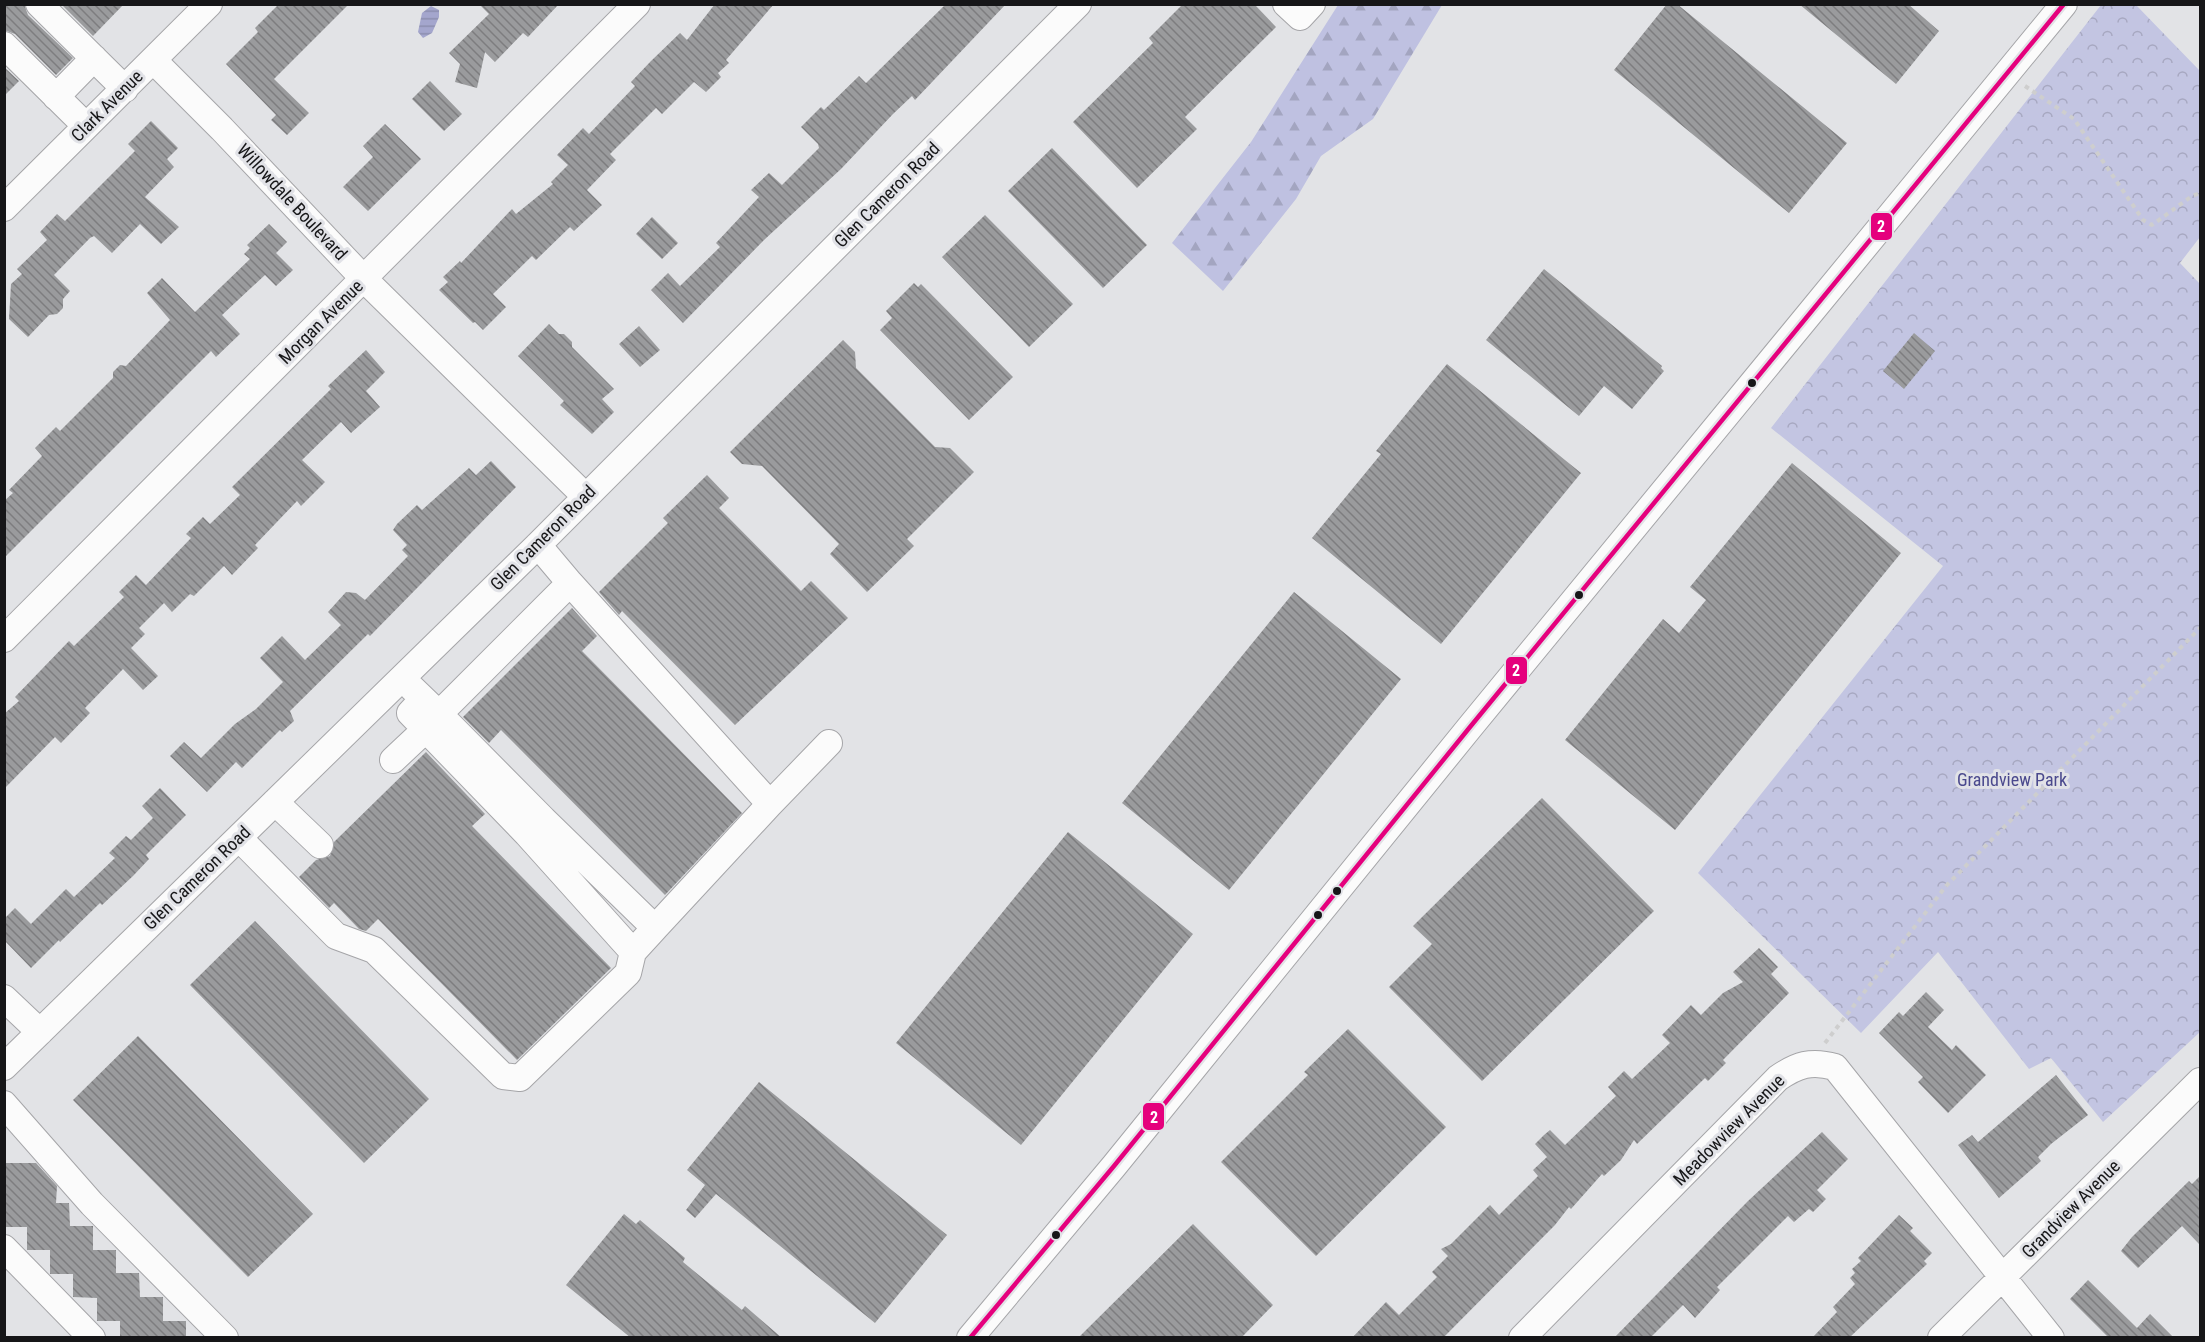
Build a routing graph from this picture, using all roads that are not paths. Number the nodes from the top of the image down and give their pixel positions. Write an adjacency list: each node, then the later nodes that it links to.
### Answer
1 (39, 4): 9 (street)
2 (209, 4): 10 (street, Clark Avenue)
3 (637, 4): 15 (street, Morgan Avenue)
4 (1078, 4): 16 (street, Glen Cameron Road)
5 (1286, 4): 6 (street)
6 (1312, 4)
7 (2064, 4): 40 (street)
8 (4, 45): 12 (street)
9 (94, 58): 11 (street); 12 (street)
10 (153, 60): 11 (street, Clark Avenue); 15 (street, Willowdale Boulevard)
11 (125, 89): 13 (street, Clark Avenue)
12 (56, 97): 13 (street)
13 (86, 126): 14 (street, Clark Avenue)
14 (4, 208)
15 (364, 279): 16 (street, Willowdale Boulevard); 19 (street, Morgan Avenue)
16 (585, 496): 17 (street, Glen Cameron Road)
17 (538, 545): 18 (street); 20 (street, Glen Cameron Road)
18 (570, 583): 21 (street); 25 (street)
19 (4, 639)
20 (401, 678): 21 (street); 24 (street, Glen Cameron Road)
21 (429, 714): 23 (street); 26 (street)
22 (829, 743): 25 (street)
23 (393, 760)
24 (275, 802): 27 (street, Glen Cameron Road); 28 (street)
25 (770, 804): 29 (street)
26 (535, 827): 29 (street); 30 (street)
27 (239, 838): 30 (street); 32 (street, Glen Cameron Road)
28 (320, 845)
29 (655, 928): 30 (street)
30 (633, 952)
31 (4, 998): 32 (street)
32 (40, 1032): 33 (street, Glen Cameron Road)
33 (4, 1067)
34 (2200, 1081): 37 (street, Grandview Avenue)
35 (4, 1104): 39 (street)
36 (4, 1248): 38 (street)
37 (2003, 1276): 41 (street, Meadowview Avenue); 42 (street, Grandview Avenue); 43 (street)
38 (92, 1338)
39 (225, 1338)
40 (970, 1338)
41 (1522, 1338)
42 (1941, 1338)
43 (2051, 1338)

